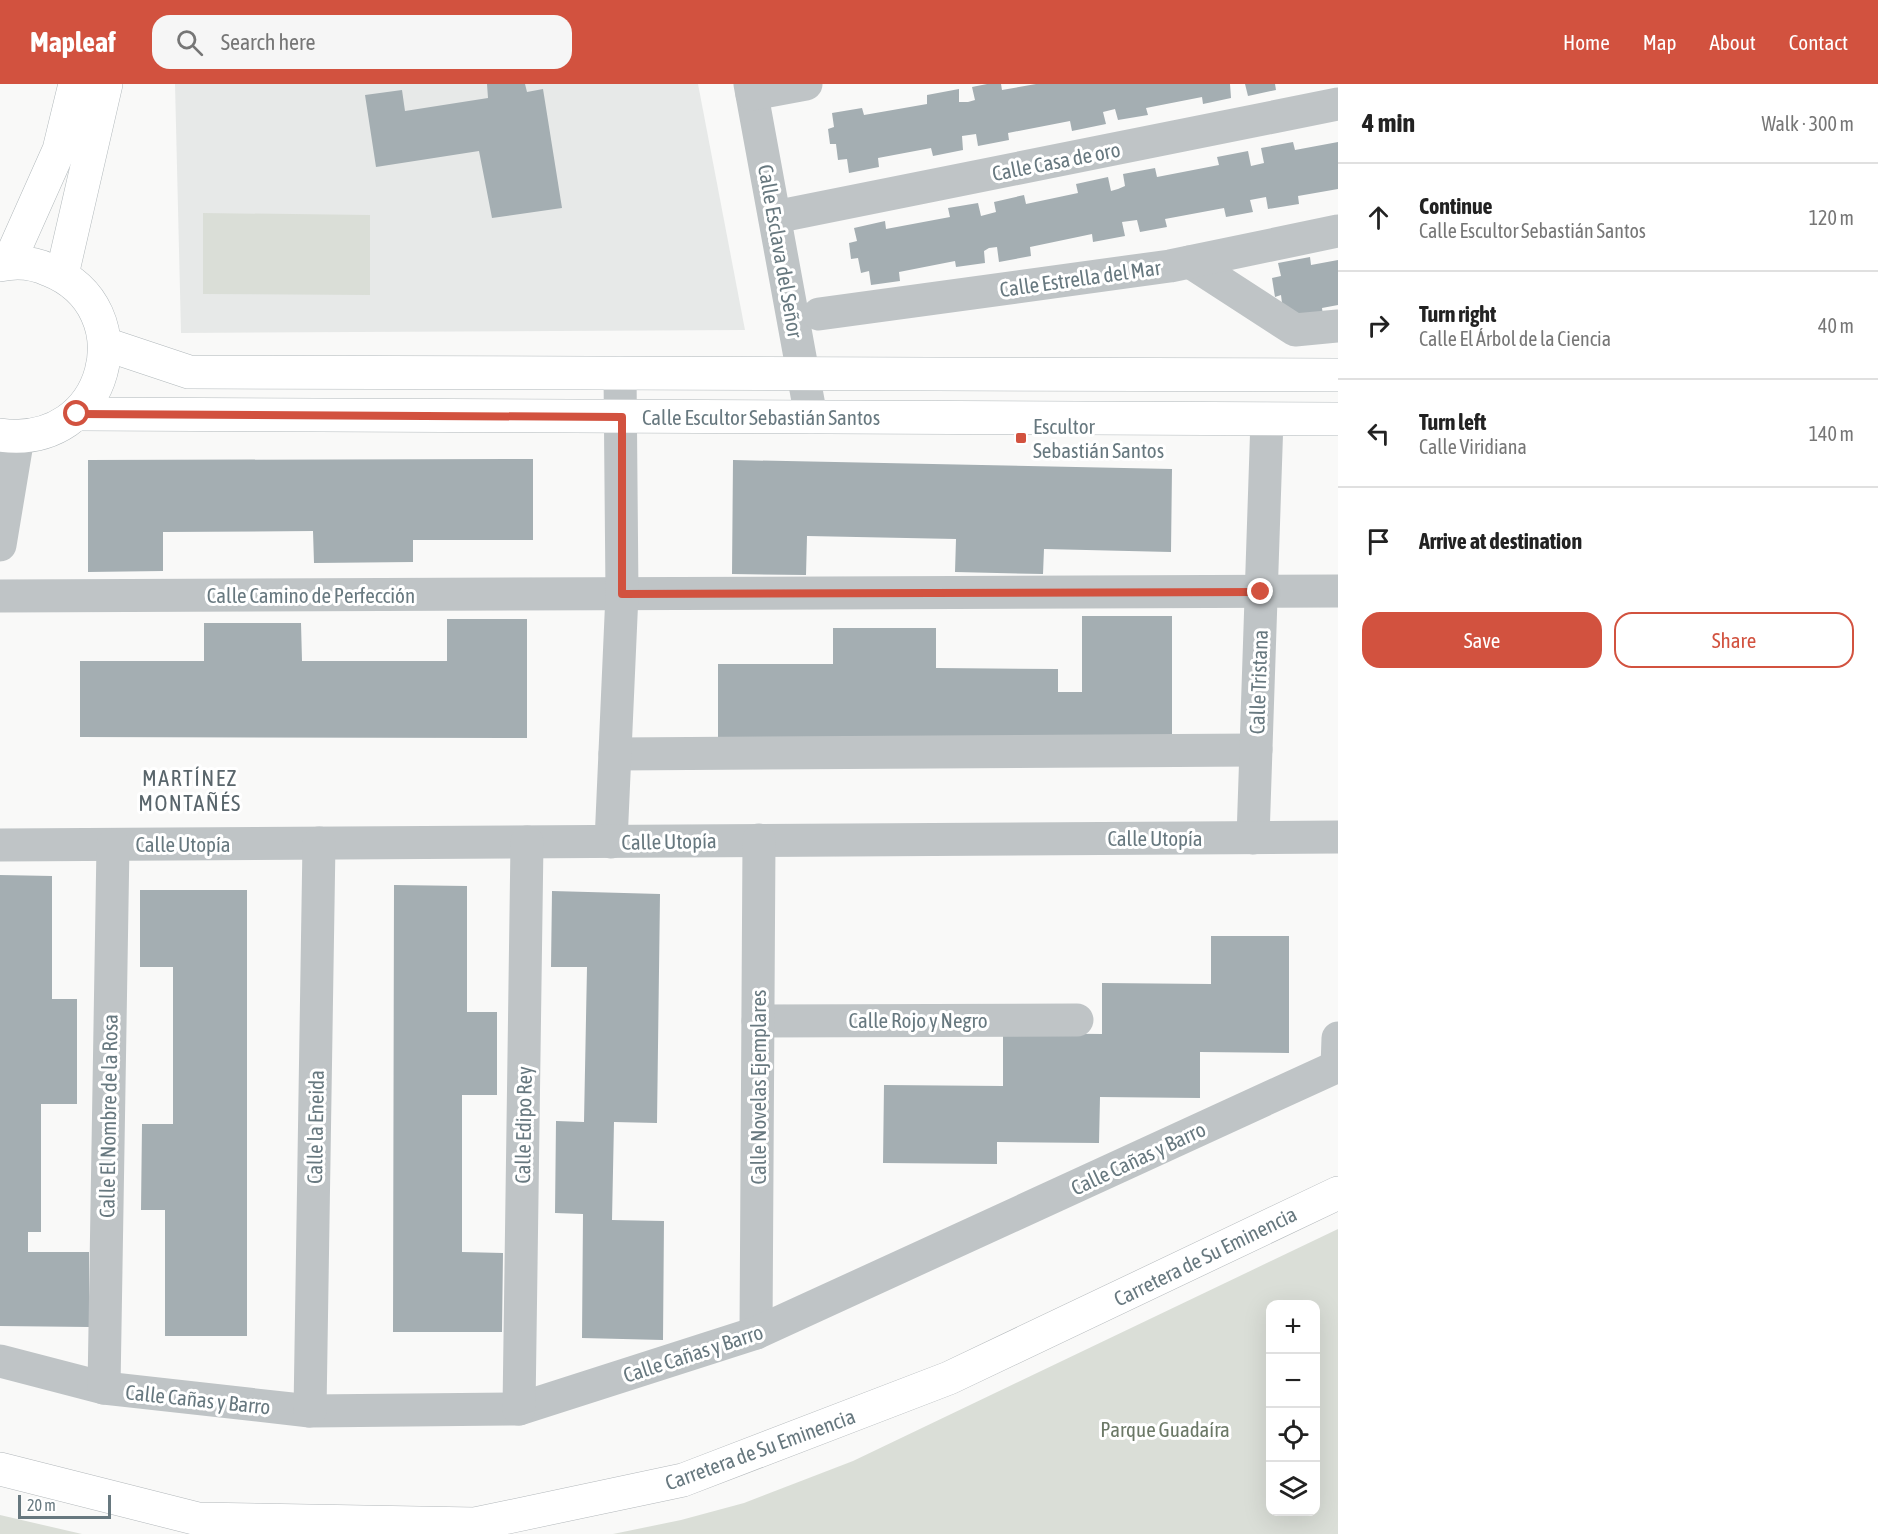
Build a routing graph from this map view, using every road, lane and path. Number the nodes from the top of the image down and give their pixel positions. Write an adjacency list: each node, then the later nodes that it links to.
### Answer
1 (75, 84): 9 (street)
2 (106, 84): 10 (street)
3 (806, 84): 4 (street)
4 (751, 89): 6 (street, Calle Esclava del Señor)
5 (1338, 104): 6 (street, Calle Casa de oro)
6 (775, 217): 15 (street, Calle Esclava del Señor)
7 (1338, 231): 8 (street, Calle Estrella del Mar)
8 (1190, 262): 11 (street, Calle Estrella del Mar); 12 (street)
9 (5, 263): 10 (street)
10 (62, 275): 13 (street)
11 (819, 314)
12 (1338, 326)
13 (105, 344): 14 (street, Calle Escultor Sebastián Santos); 17 (street)
14 (620, 373): 15 (street, Calle Escultor Sebastián Santos); 18 (street)
15 (804, 374): 16 (street, Calle Escultor Sebastián Santos); 19 (street, Calle Esclava del Señor)
16 (1338, 375)
17 (77, 414): 18 (street, Calle Escultor Sebastián Santos); 22 (street)
18 (622, 417): 19 (street, Calle Escultor Sebastián Santos); 26 (street)
19 (811, 417): 20 (street, Calle Escultor Sebastián Santos)
20 (1267, 419): 21 (street, Calle Escultor Sebastián Santos); 25 (street, Calle Tristana)
21 (1338, 419)
22 (9, 436): 23 (street)
23 (0, 545)
24 (1338, 591): 25 (street, Calle Camino de Perfección)
25 (1261, 592): 26 (street, Calle Camino de Perfección); 28 (street, Calle Tristana)
26 (622, 594): 27 (street, Calle Camino de Perfección); 29 (street)
27 (0, 596)
28 (1256, 750): 29 (street); 31 (street, Calle Tristana)
29 (615, 754): 34 (street)
30 (1338, 837): 31 (street, Calle Utopía)
31 (1253, 838): 32 (street, Calle Utopía)
32 (759, 840): 34 (street, Calle Utopía); 39 (street, Calle Novelas Ejemplares)
33 (528, 842): 34 (street, Calle Utopía); 35 (street, Calle Utopía); 45 (street, Calle Edipo Rey)
34 (611, 842)
35 (319, 843): 37 (street, Calle Utopía); 46 (street, Calle la Eneida)
36 (0, 845): 37 (street, Calle Utopía)
37 (113, 845): 44 (street, Calle El Nombre de la Rosa)
38 (1077, 1020): 39 (street, Calle Rojo y Negro)
39 (758, 1021): 42 (street, Calle Novelas Ejemplares)
40 (1338, 1057): 42 (street, Calle Cañas y Barro)
41 (1338, 1192): 47 (street, Carretera de Su Eminencia)
42 (756, 1334): 45 (street, Calle Cañas y Barro)
43 (0, 1361): 44 (street, Calle Cañas y Barro)
44 (104, 1388): 46 (street, Calle Cañas y Barro)
45 (519, 1409): 46 (street, Calle Cañas y Barro)
46 (310, 1411)
47 (0, 1468)

